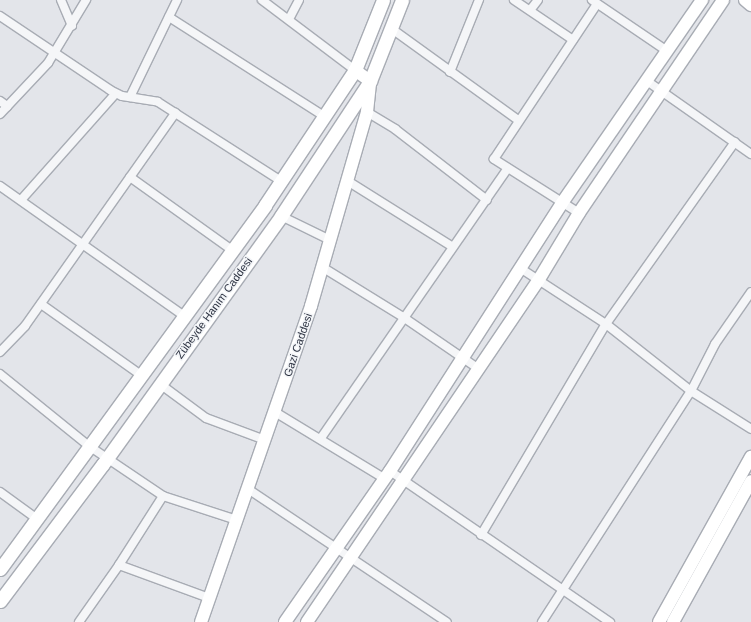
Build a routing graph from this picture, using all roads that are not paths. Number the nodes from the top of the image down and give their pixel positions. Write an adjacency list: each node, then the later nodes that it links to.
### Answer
1 (61, 0): 20 (street)
2 (86, 0): 20 (street)
3 (177, 0): 18 (street)
4 (262, 0): 19 (street)
5 (299, 0): 19 (street)
6 (383, 0): 25 (main road)
7 (402, 0): 21 (main road, Zübeyde Hanım Caddesi)
8 (479, 0): 26 (street)
9 (514, 0): 16 (street)
10 (538, 0): 16 (street)
11 (702, 0): 23 (street)
12 (723, 0): 29 (street)
13 (745, 0): 15 (street)
14 (594, 2): 22 (street); 23 (street)
15 (751, 5)
16 (531, 9): 22 (street)
17 (0, 16): 24 (street)
18 (168, 18): 31 (street); 36 (street)
19 (289, 19): 25 (street)
20 (72, 26): 24 (street)
21 (392, 29): 26 (street); 27 (main road, Zübeyde Hanım Caddesi)
22 (573, 40): 37 (street)
23 (667, 51): 28 (street)
24 (55, 53): 30 (street); 32 (street)
25 (354, 70): 27 (street); 36 (main road)
26 (450, 72): 37 (street)
27 (370, 81): 33 (street, Gazi Caddesi); 49 (main road, Zübeyde Hanım Caddesi)
28 (647, 81): 29 (street); 47 (street)
29 (661, 90): 38 (street); 48 (street)
30 (115, 94): 31 (street); 45 (street)
31 (130, 97): 34 (street)
32 (4, 104): 35 (street)
33 (367, 112): 42 (street, Gazi Caddesi); 46 (street)
34 (175, 113): 41 (street); 43 (street)
35 (0, 114)
36 (324, 116): 43 (main road)
37 (518, 120): 40 (street)
38 (735, 142): 39 (street); 61 (street)
39 (751, 154)
40 (508, 168): 46 (street); 47 (street)
41 (130, 177): 51 (street); 53 (street)
42 (346, 180): 50 (street, Gazi Caddesi); 52 (street)
43 (281, 181): 53 (main road)
44 (0, 186): 45 (street)
45 (21, 200): 51 (street)
46 (487, 200): 52 (street)
47 (562, 203): 48 (street); 55 (street)
48 (579, 213): 56 (street)
49 (281, 216): 50 (street); 67 (main road, Zübeyde Hanım Caddesi)
50 (330, 240): 54 (street, Gazi Caddesi)
51 (83, 244): 58 (street); 59 (street)
52 (453, 247): 60 (street)
53 (232, 250): 59 (main road)
54 (322, 267): 60 (street); 69 (street, Gazi Caddesi)
55 (520, 268): 56 (street); 63 (street)
56 (538, 282): 61 (street); 64 (street)
57 (751, 292): 68 (street)
58 (41, 304): 62 (street); 66 (street)
59 (184, 316): 66 (main road)
60 (403, 317): 63 (street); 71 (street)
61 (606, 324): 68 (street); 84 (street)
62 (0, 352)
63 (462, 358): 64 (street); 76 (street)
64 (479, 369): 77 (street)
65 (0, 374): 73 (street)
66 (141, 375): 73 (main road)
67 (160, 384): 72 (street); 74 (main road, Zübeyde Hanım Caddesi)
68 (691, 391): 70 (street); 89 (street)
69 (275, 412): 71 (street); 72 (street, Gazi Caddesi)
70 (751, 430)
71 (321, 438): 76 (street)
72 (265, 440): 79 (street, Gazi Caddesi)
73 (89, 446): 74 (street); 82 (main road)
74 (108, 456): 81 (street); 91 (main road, Zübeyde Hanım Caddesi)
75 (751, 457): 99 (street)
76 (388, 475): 77 (street); 85 (street)
77 (403, 481): 84 (street); 86 (street)
78 (751, 482): 100 (street)
79 (248, 489): 83 (street, Gazi Caddesi); 85 (street)
80 (0, 492): 82 (street)
81 (163, 496): 83 (street); 87 (street)
82 (37, 519): 88 (main road)
83 (237, 520): 90 (street, Gazi Caddesi)
84 (481, 535): 89 (street)
85 (337, 550): 86 (street); 94 (street)
86 (351, 557): 95 (street); 96 (street)
87 (119, 565): 90 (street); 92 (street)
88 (0, 569)
89 (562, 590): 97 (street); 98 (street)
90 (209, 598): 93 (street, Gazi Caddesi)
91 (0, 601)
92 (79, 622)
93 (201, 622)
94 (286, 622)
95 (307, 622)
96 (447, 622)
97 (542, 622)
98 (610, 622)
99 (659, 622)
100 (673, 622)

